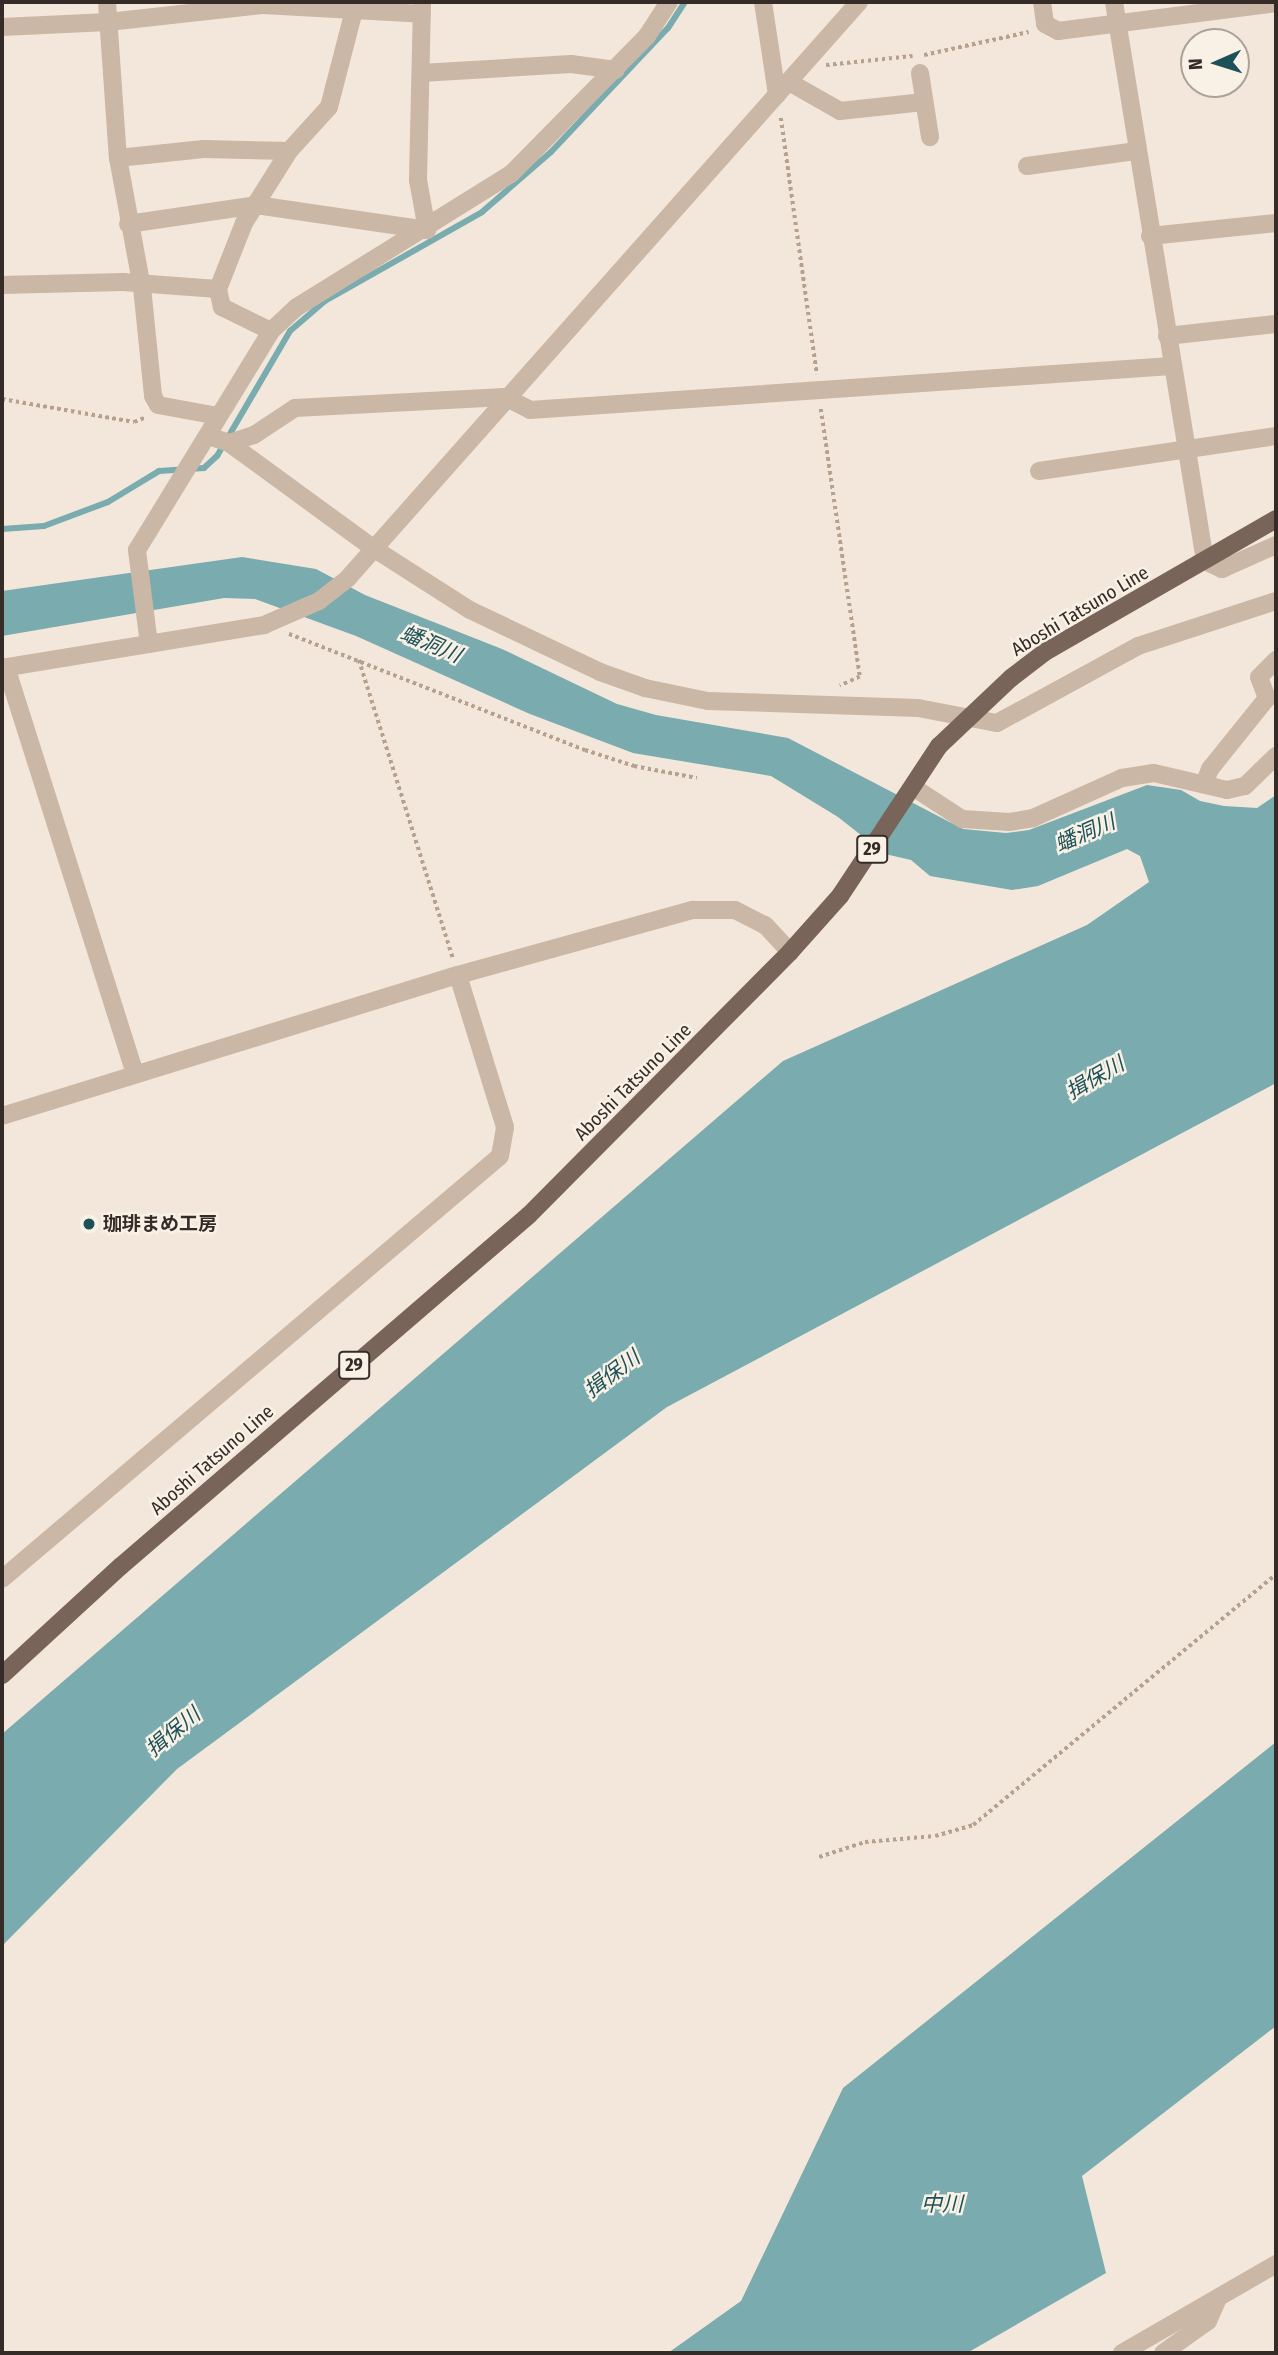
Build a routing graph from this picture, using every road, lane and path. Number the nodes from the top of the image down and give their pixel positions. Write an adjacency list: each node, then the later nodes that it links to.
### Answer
1 (107, 2): 10 (street)
2 (669, 2): 15 (street)
3 (764, 2): 18 (street)
4 (859, 2): 14 (street)
5 (1042, 2): 13 (street)
6 (1114, 2): 11 (street)
7 (1276, 3): 11 (street)
8 (422, 8): 9 (street); 16 (street)
9 (354, 10): 10 (street); 21 (street)
10 (108, 22): 12 (street); 23 (street)
11 (1117, 25): 13 (street); 22 (street)
12 (2, 27)
13 (1049, 28): 14 (path)
14 (803, 65): 18 (street)
15 (616, 69): 16 (street); 28 (street)
16 (421, 73): 28 (street)
17 (920, 73): 19 (street)
18 (783, 88): 19 (street); 37 (path); 38 (street)
19 (924, 102): 20 (street)
20 (930, 137)
21 (289, 151): 23 (street); 25 (street)
22 (1137, 151): 24 (street); 29 (street)
23 (118, 158): 27 (street)
24 (1027, 166)
25 (256, 205): 27 (street); 28 (street); 32 (street)
26 (1276, 223): 29 (street)
27 (128, 224): 31 (street)
28 (427, 230): 34 (street)
29 (1150, 236): 35 (street)
30 (2, 285): 31 (street)
31 (142, 287): 32 (street); 40 (street)
32 (218, 289): 34 (street)
33 (1276, 324): 35 (street)
34 (271, 331): 41 (street)
35 (1167, 336): 36 (street)
36 (1171, 366): 37 (street); 45 (street)
37 (820, 391): 38 (street); 57 (path)
38 (505, 397): 44 (street); 49 (street)
39 (2, 399): 40 (path)
40 (158, 405): 41 (street)
41 (218, 416): 42 (street)
42 (208, 436): 44 (street); 53 (street)
43 (1276, 436): 45 (street)
44 (229, 443): 49 (street)
45 (1185, 449): 46 (street); 50 (street)
46 (1039, 471)
47 (1276, 519): 50 (main road, Aboshi Tatsuno Line / 29)
48 (1276, 545): 50 (street)
49 (373, 548): 52 (street); 59 (street)
50 (1205, 561): 59 (main road, Aboshi Tatsuno Line / 29)
51 (1276, 601): 59 (street)
52 (264, 625): 53 (street); 54 (path)
53 (149, 644): 56 (street)
54 (359, 660): 61 (path); 65 (path)
55 (1276, 660): 58 (street)
56 (4, 667): 66 (street)
57 (835, 688)
58 (1271, 700): 62 (street)
59 (965, 719): 63 (main road, Aboshi Tatsuno Line / 29)
60 (1276, 755): 62 (street)
61 (697, 778)
62 (1204, 784): 63 (street)
63 (913, 787): 64 (main road, Aboshi Tatsuno Line / 29)
64 (790, 952): 65 (street); 70 (main road, Aboshi Tatsuno Line / 29)
65 (458, 975): 66 (street); 69 (street)
66 (135, 1074): 67 (street)
67 (2, 1116)
68 (1276, 1574): 71 (path)
69 (2, 1579)
70 (2, 1675)
71 (819, 1857)
72 (1276, 2264): 73 (street)
73 (1217, 2301): 74 (street); 75 (street)
74 (1122, 2353)
75 (1163, 2353)

